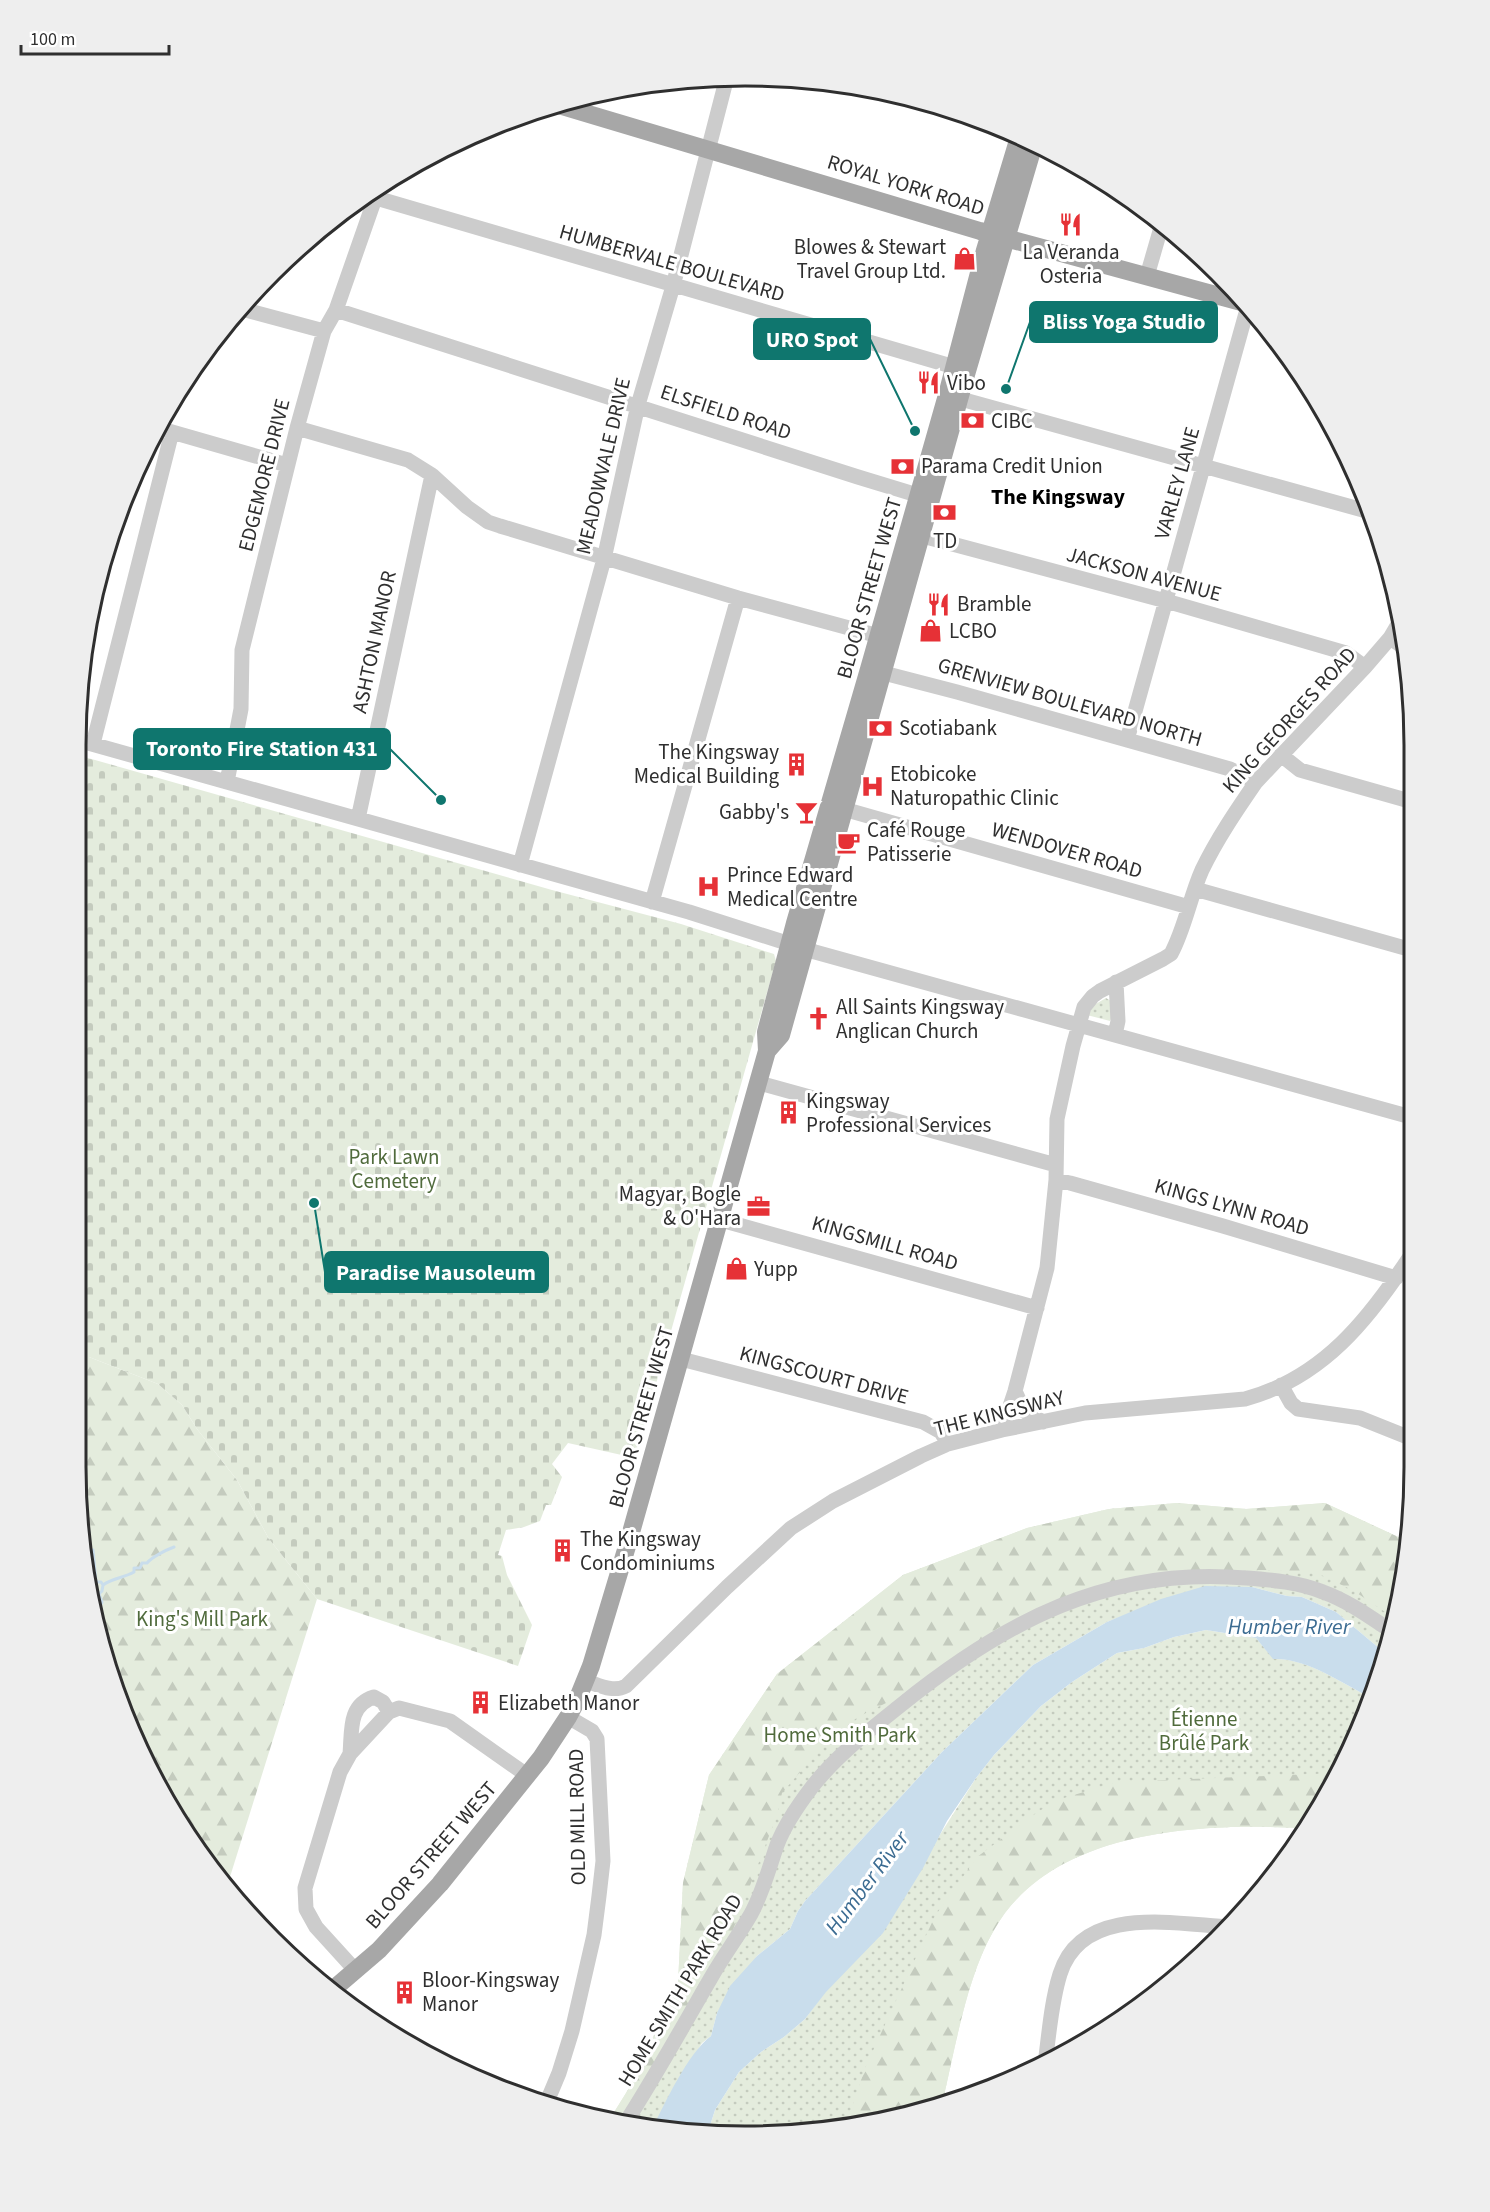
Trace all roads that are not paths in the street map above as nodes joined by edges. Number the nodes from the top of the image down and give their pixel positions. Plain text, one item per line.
1 (725, 86) edge
2 (571, 109) edge
3 (1017, 145) edge
4 (708, 149) junction
5 (1031, 151) edge
6 (381, 196) edge
7 (371, 203) edge
8 (1159, 233) edge
9 (998, 236) junction
10 (1147, 276) junction
11 (673, 285) junction
12 (1230, 299) edge
13 (336, 309) junction
14 (248, 311) edge
15 (1245, 315) edge
16 (324, 331) junction
17 (960, 369) junction
18 (954, 397) junction
19 (638, 405) junction
20 (297, 428) junction
21 (165, 430) edge
22 (164, 434) edge
23 (287, 465) junction
24 (1203, 466) junction
25 (432, 475) junction
26 (925, 497) junction
27 (1361, 509) edge
28 (915, 534) junction
29 (604, 559) junction
30 (738, 598) junction
31 (1166, 602) junction
32 (1394, 631) edge
33 (885, 638) junction
34 (1390, 638) junction
35 (1396, 642) edge
36 (1365, 667) junction
37 (876, 671) junction
38 (1127, 740) junction
39 (87, 742) edge
40 (1281, 755) junction
41 (226, 782) junction
42 (1256, 782) junction
43 (1404, 799) edge
44 (837, 807) junction
45 (358, 819) junction
46 (520, 865) junction
47 (1195, 889) junction
48 (652, 902) junction
49 (1189, 907) junction
50 (797, 946) junction
51 (1404, 948) edge
52 (1116, 982) junction
53 (1078, 1024) junction
54 (1115, 1035) junction
55 (759, 1083) junction
56 (1404, 1115) edge
57 (1056, 1173) junction
58 (721, 1220) junction
59 (1404, 1266) edge
60 (1396, 1278) junction
61 (1037, 1308) junction
62 (681, 1359) junction
63 (1281, 1385) junction
64 (1015, 1391) junction
65 (1043, 1422) junction
66 (1002, 1430) junction
67 (1404, 1436) edge
68 (948, 1444) junction
69 (1385, 1627) edge
70 (586, 1681) junction
71 (389, 1712) junction
72 (568, 1717) junction
73 (350, 1754) junction
74 (528, 1776) junction
75 (1218, 1926) edge
76 (356, 1971) junction
77 (338, 1985) edge
78 (1047, 2053) edge
79 (549, 2097) edge
80 (629, 2116) edge

1 - 4 street, MEADOWVALE DRIVE
2 - 4 main road, ROYAL YORK ROAD
3 - 9 main road, BLOOR STREET WEST
4 - 9 main road, ROYAL YORK ROAD
4 - 11 street, MEADOWVALE DRIVE
5 - 9 main road, BLOOR STREET WEST
6 - 11 street, HUMBERVALE BOULEVARD
7 - 13 street, EDGEMORE DRIVE
8 - 10 street
9 - 10 main road, ROYAL YORK ROAD
9 - 17 main road, BLOOR STREET WEST
10 - 12 main road, ROYAL YORK ROAD
11 - 17 street, HUMBERVALE BOULEVARD
11 - 19 street, MEADOWVALE DRIVE
13 - 16 street, EDGEMORE DRIVE
13 - 19 street, ELSFIELD ROAD
14 - 16 street
15 - 24 street, VARLEY LANE
16 - 20 street, EDGEMORE DRIVE
17 - 18 main road, BLOOR STREET WEST
18 - 24 street
18 - 26 main road, BLOOR STREET WEST
19 - 26 street, ELSFIELD ROAD
19 - 29 street, MEADOWVALE DRIVE
20 - 23 street, EDGEMORE DRIVE
20 - 25 street
21 - 23 street
22 - 39 street
23 - 41 street, EDGEMORE DRIVE
24 - 27 street
24 - 31 street, VARLEY LANE
25 - 29 street
25 - 45 street, ASHTON MANOR
26 - 28 main road, BLOOR STREET WEST
28 - 31 street, JACKSON AVENUE
28 - 33 main road, BLOOR STREET WEST
29 - 30 street
29 - 46 street, MEADOWVALE DRIVE
30 - 33 street
30 - 48 street
31 - 36 street, JACKSON AVENUE
31 - 38 street, VARLEY LANE
32 - 34 street, KING GEORGES ROAD
33 - 37 main road, BLOOR STREET WEST
34 - 35 street
34 - 36 street, KING GEORGES ROAD
36 - 40 street, KING GEORGES ROAD
37 - 38 street, GRENVIEW BOULEVARD NORTH
37 - 44 main road, BLOOR STREET WEST
38 - 42 street, GRENVIEW BOULEVARD NORTH
39 - 41 street
40 - 42 street, KING GEORGES ROAD
40 - 43 street
41 - 45 street
42 - 47 street, KING GEORGES ROAD
44 - 49 street, WENDOVER ROAD
44 - 50 main road, BLOOR STREET WEST
45 - 46 street
46 - 48 street
47 - 49 street, KING GEORGES ROAD
47 - 51 street
48 - 50 street
49 - 52 street, KING GEORGES ROAD
50 - 53 street
50 - 55 main road, BLOOR STREET WEST
52 - 53 street, KING GEORGES ROAD
52 - 54 street
53 - 54 street
53 - 57 street, KING GEORGES ROAD
54 - 56 street
55 - 57 street, KINGS LYNN ROAD
55 - 58 main road, BLOOR STREET WEST
57 - 60 street, KINGS LYNN ROAD
57 - 61 street, KING GEORGES ROAD
58 - 61 street, KINGSMILL ROAD
58 - 62 main road, BLOOR STREET WEST
59 - 60 street, THE KINGSWAY
60 - 63 street, THE KINGSWAY
61 - 64 street, KING GEORGES ROAD
62 - 68 street, KINGSCOURT DRIVE
62 - 70 main road, BLOOR STREET WEST
63 - 65 street, THE KINGSWAY
63 - 67 street
64 - 65 street
64 - 66 street, KING GEORGES ROAD
65 - 66 street, THE KINGSWAY
66 - 68 street, THE KINGSWAY
68 - 70 street, THE KINGSWAY
69 - 80 street, HOME SMITH PARK ROAD
70 - 72 main road, BLOOR STREET WEST
71 - 73 street
71 - 73 street
71 - 74 street
72 - 74 main road, BLOOR STREET WEST
72 - 79 street, OLD MILL ROAD
73 - 76 street
74 - 76 main road, BLOOR STREET WEST
75 - 78 street
76 - 77 main road, BLOOR STREET WEST

